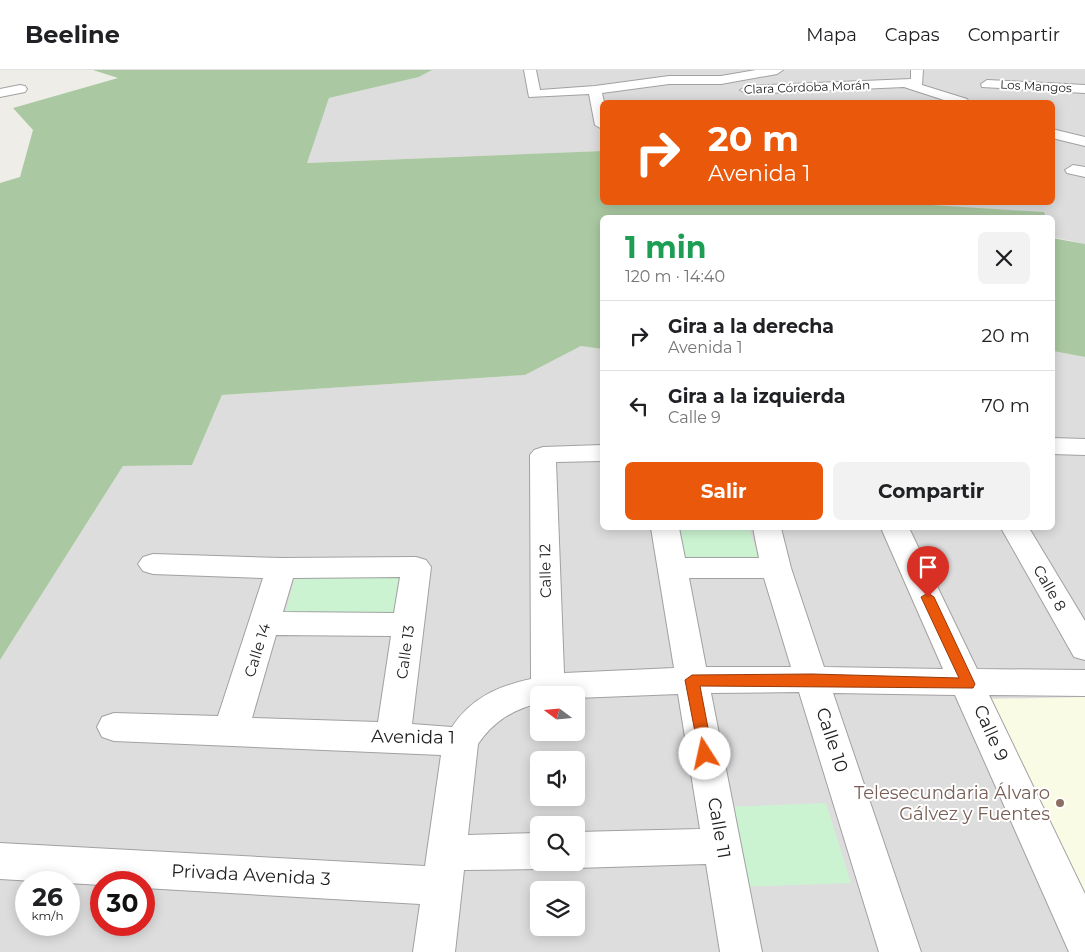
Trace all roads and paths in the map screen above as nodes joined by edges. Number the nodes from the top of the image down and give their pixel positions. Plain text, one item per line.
1 (530, 70) edge
2 (777, 70) edge
3 (917, 70) edge
4 (984, 70) edge
5 (651, 82) junction
6 (906, 84) junction
7 (706, 86) junction
8 (20, 89) dead end
9 (1085, 89) edge
10 (595, 90) junction
11 (0, 93) edge
12 (652, 96) dead end
13 (960, 100) edge
14 (600, 115) edge
15 (1055, 134) edge
16 (1085, 142) edge
17 (1055, 446) edge
18 (1085, 446) edge
19 (600, 453) edge
20 (665, 530) edge
21 (767, 530) edge
22 (896, 530) edge
23 (1016, 530) edge
24 (153, 564) dead end
25 (281, 568) junction
26 (672, 568) junction
27 (776, 568) junction
28 (265, 623) junction
29 (409, 625) junction
30 (1085, 648) edge
31 (812, 679) junction
32 (692, 680) junction
33 (1085, 683) edge
34 (968, 684) junction
35 (548, 686) edge
36 (584, 686) edge
37 (530, 693) edge
38 (114, 727) dead end
39 (232, 731) junction
40 (393, 737) junction
41 (461, 742) junction
42 (722, 846) junction
43 (585, 850) edge
44 (530, 853) edge
45 (0, 861) edge
46 (444, 870) junction
47 (1085, 940) edge
48 (434, 952) edge
49 (741, 952) edge
50 (900, 952) edge

1 - 10 street
2 - 7 street
3 - 6 street
4 - 9 street, Los Mangos
5 - 7 street
5 - 10 street
5 - 12 street
6 - 7 street, Clara Córdoba Morán
6 - 13 street, Clara Córdoba Morán
8 - 11 street
10 - 14 street
15 - 16 street
17 - 18 street
19 - 35 street, Calle 12
20 - 26 street, Calle 11
21 - 27 street, Calle 10
22 - 34 street, Calle 9
23 - 30 street, Calle 8
24 - 25 street
25 - 28 street, Calle 14
25 - 29 street, Calle 13
26 - 27 street
26 - 32 street, Calle 11
27 - 31 street, Calle 10
28 - 29 street
28 - 39 street, Calle 14
29 - 40 street, Calle 13
31 - 32 street, Avenida 1
31 - 34 street, Avenida 1
31 - 50 street, Calle 10
32 - 36 street, Avenida 1
32 - 42 street, Calle 11
33 - 34 street, Avenida 1
34 - 47 street, Calle 9
37 - 41 street, Avenida 1
38 - 39 street, Avenida 1
39 - 40 street, Avenida 1
40 - 41 street, Avenida 1
41 - 46 street
42 - 43 street
42 - 49 street, Calle 11
44 - 46 street, Privada Avenida 3
45 - 46 street, Privada Avenida 3
46 - 48 street

